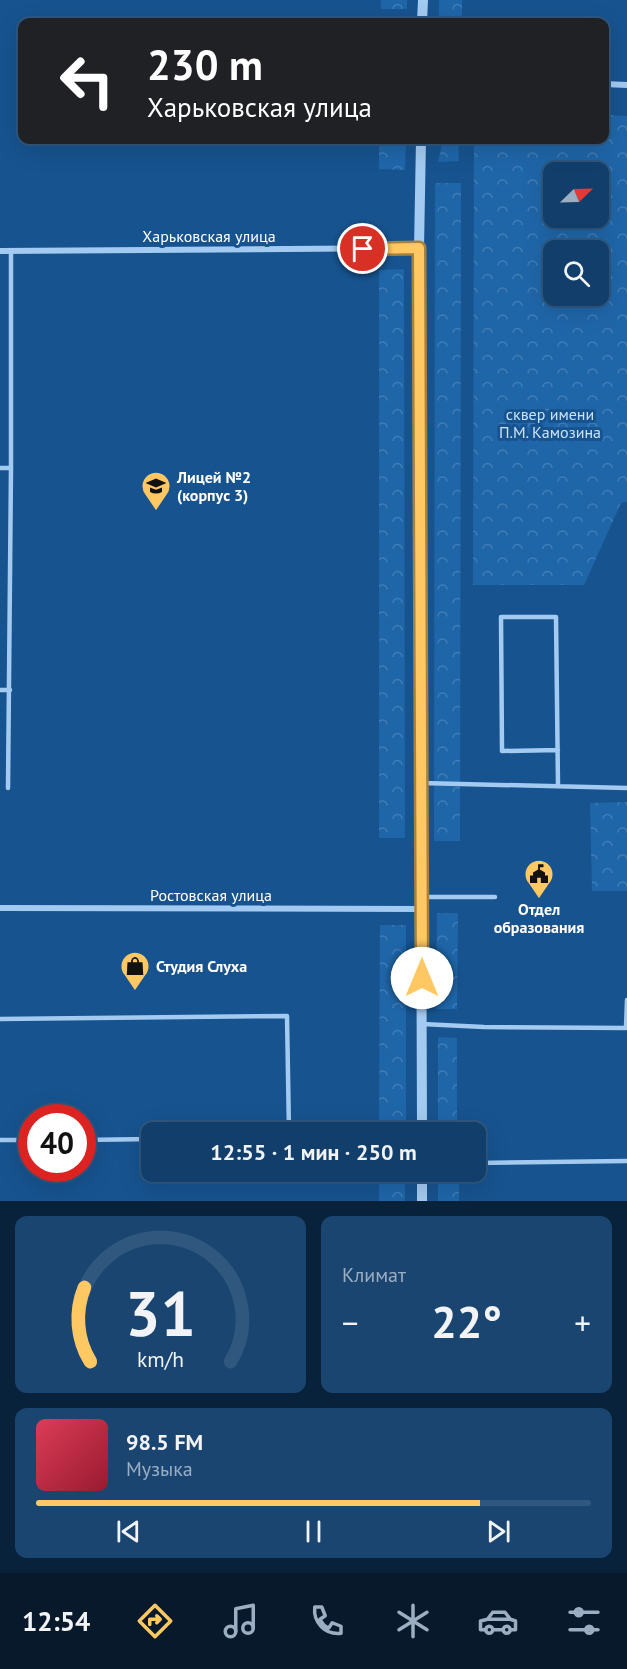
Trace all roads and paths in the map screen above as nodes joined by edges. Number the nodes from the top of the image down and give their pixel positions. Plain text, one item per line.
1 (423, 0) edge
2 (422, 18) edge
3 (609, 84) edge
4 (627, 85) edge
5 (421, 144) edge
6 (419, 248) junction
7 (0, 251) edge
8 (11, 251) junction
9 (0, 468) edge
10 (11, 468) junction
11 (0, 690) edge
12 (10, 690) junction
13 (558, 750) junction
14 (420, 783) junction
15 (558, 786) junction
16 (8, 788) dead end
17 (627, 788) edge
18 (422, 897) junction
19 (495, 897) dead end
20 (0, 908) edge
21 (422, 909) junction
22 (627, 1000) edge
23 (0, 1019) edge
24 (422, 1024) junction
25 (289, 1122) edge
26 (422, 1122) edge
27 (141, 1139) edge
28 (0, 1140) edge
29 (18, 1140) edge
30 (96, 1140) edge
31 (627, 1161) edge
32 (486, 1162) edge
33 (422, 1182) edge
34 (422, 1201) edge

1 - 2 street
3 - 4 street
5 - 6 street
6 - 8 street, Харьковская улица
6 - 14 street
7 - 8 street, Харьковская улица
8 - 10 lane
9 - 10 lane
10 - 12 lane
11 - 12 lane
12 - 16 lane
13 - 13 lane
13 - 15 lane
14 - 15 lane
14 - 18 street
15 - 17 lane
18 - 19 lane
18 - 21 street
20 - 21 street, Ростовская улица
21 - 24 street
22 - 24 lane
23 - 25 lane
24 - 26 street
27 - 30 lane
28 - 29 lane
31 - 32 lane
33 - 34 street

